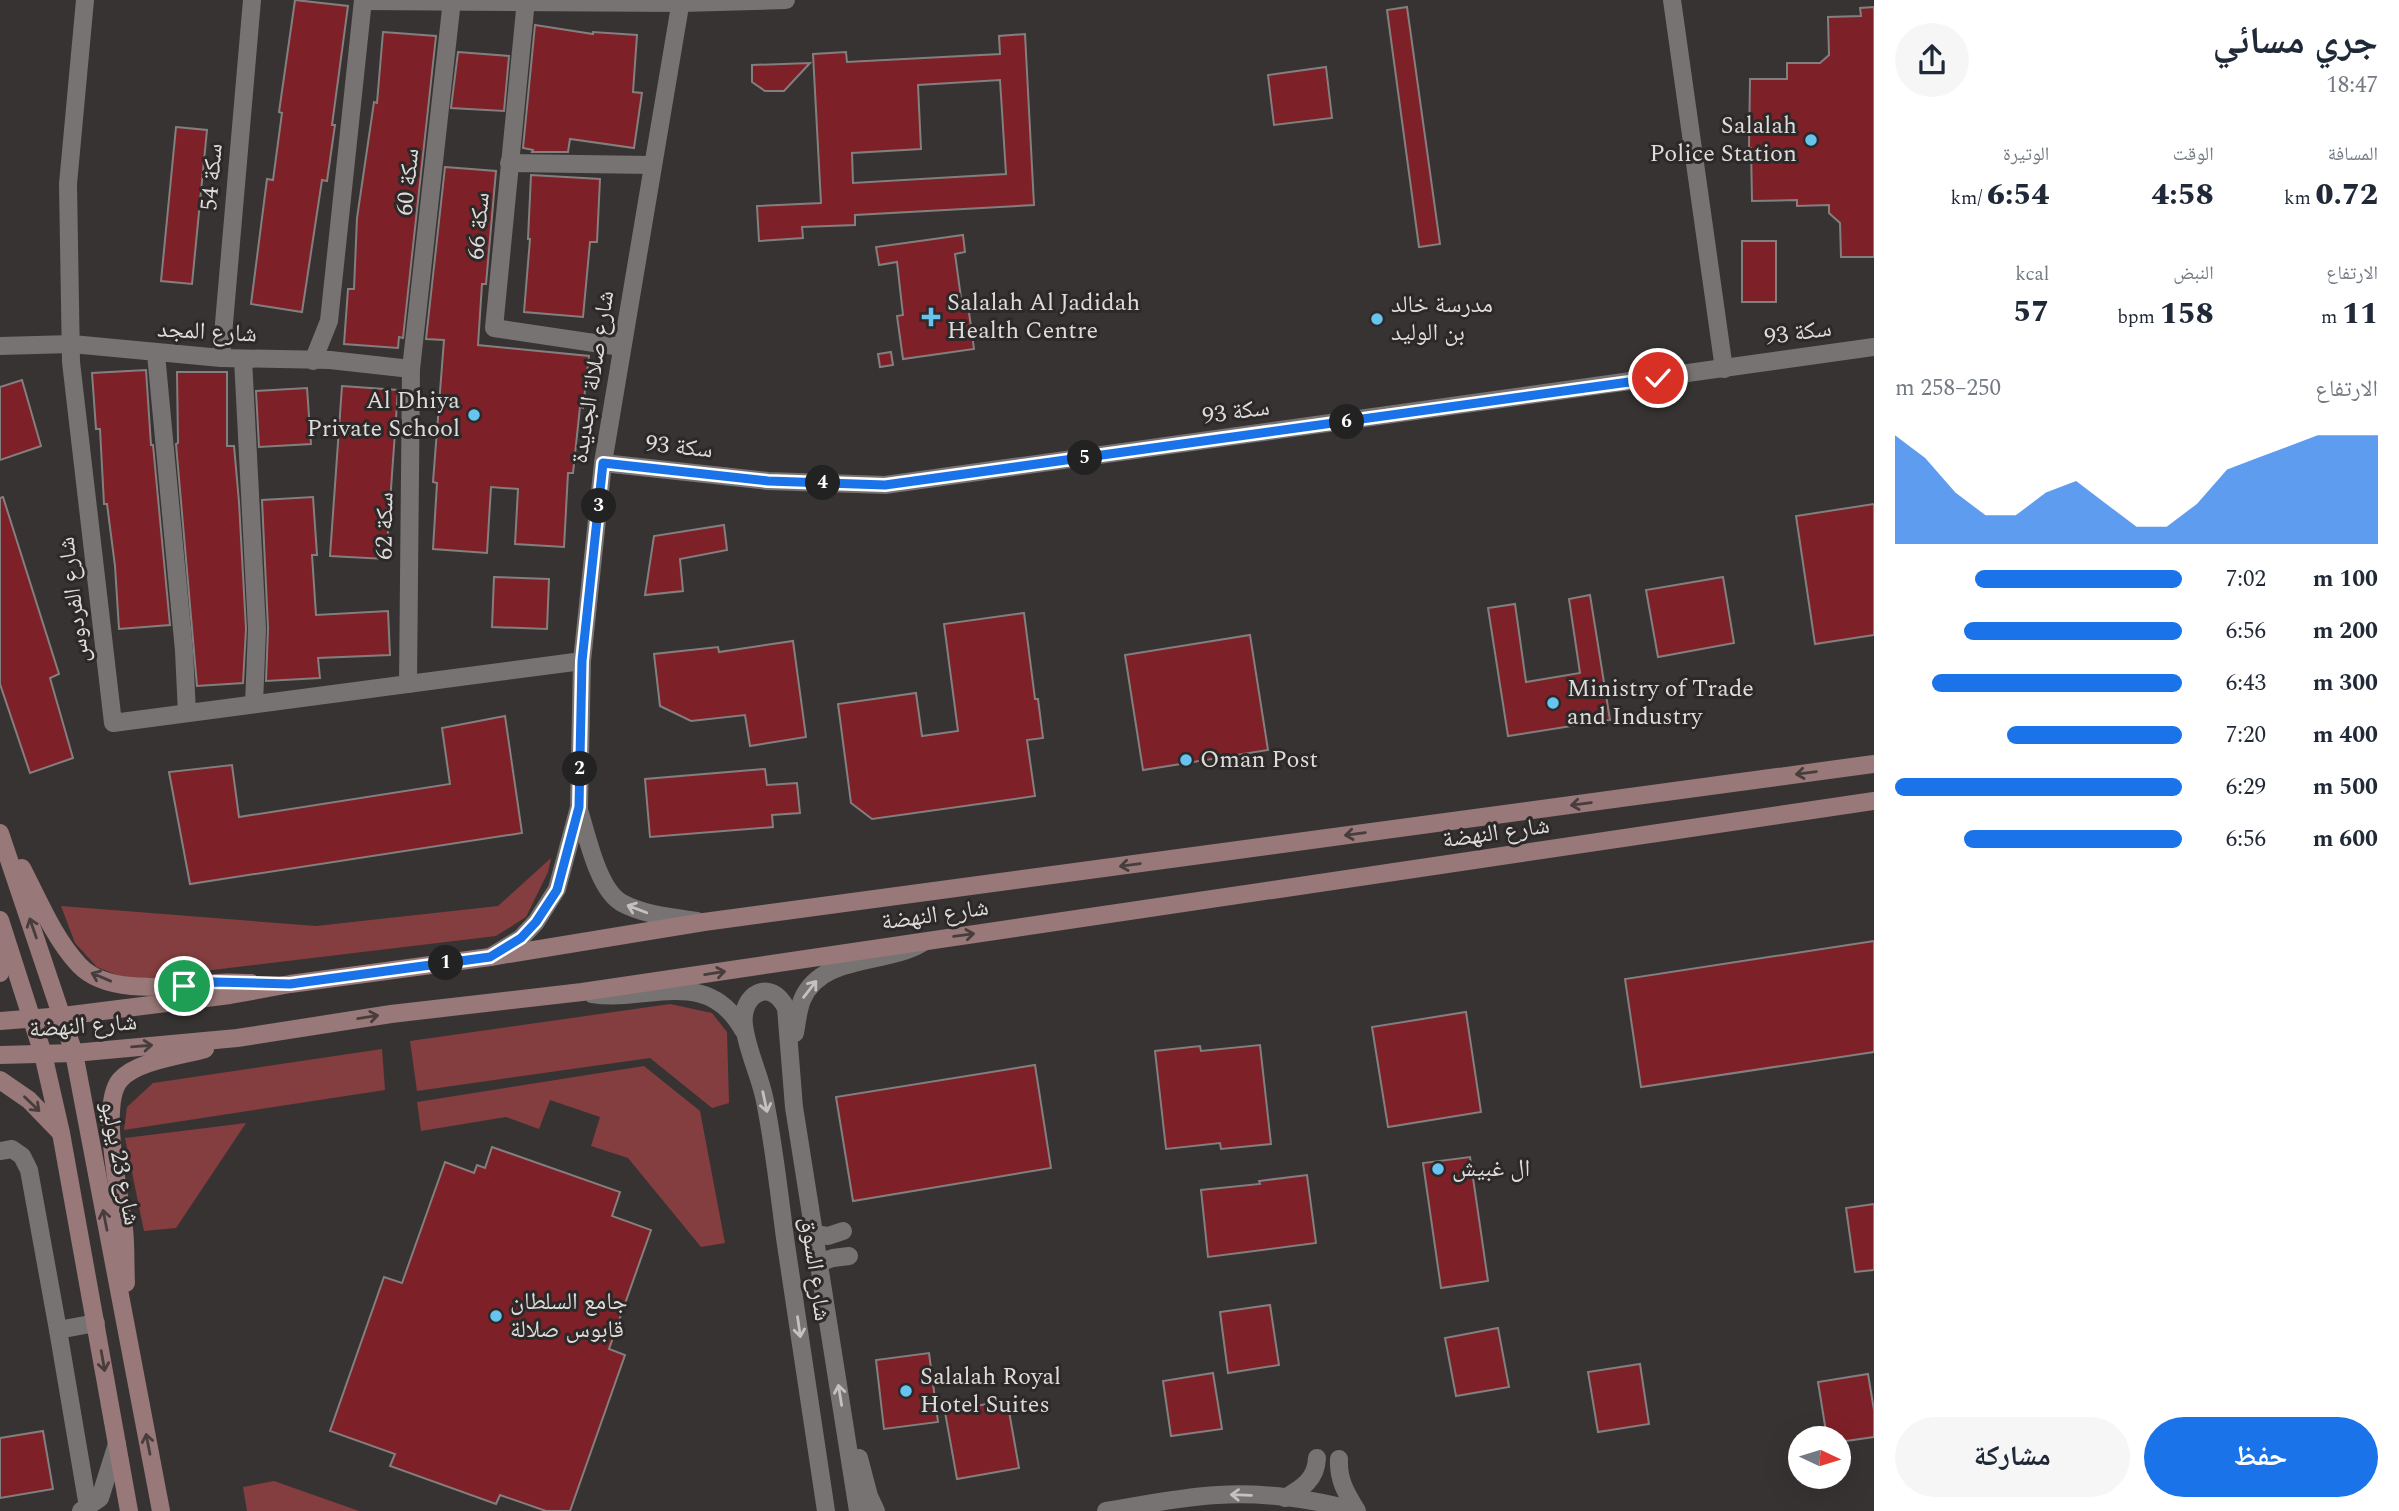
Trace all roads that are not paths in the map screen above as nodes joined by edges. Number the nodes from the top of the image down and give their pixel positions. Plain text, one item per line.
1 (85, 0) edge
2 (253, 0) edge
3 (786, 0) edge
4 (1672, 0) edge
5 (363, 1) edge
6 (452, 1) edge
7 (526, 1) edge
8 (681, 2) edge
9 (509, 163) junction
10 (652, 165) junction
11 (72, 344) junction
12 (0, 346) edge
13 (621, 347) junction
14 (1874, 347) edge
15 (156, 354) junction
16 (221, 358) junction
17 (243, 359) junction
18 (313, 361) junction
19 (411, 369) junction
20 (1724, 369) junction
21 (603, 463) junction
22 (582, 661) junction
23 (408, 684) junction
24 (254, 704) junction
25 (187, 713) junction
26 (1874, 764) edge
27 (1874, 801) edge
28 (579, 807) junction
29 (0, 828) edge
30 (0, 833) edge
31 (0, 920) edge
32 (704, 922) junction
33 (0, 928) edge
34 (927, 941) junction
35 (490, 957) junction
36 (0, 973) edge
37 (290, 984) junction
38 (582, 992) junction
39 (63, 1016) junction
40 (32, 1018) junction
41 (0, 1021) edge
42 (262, 1035) junction
43 (746, 1036) junction
44 (74, 1053) junction
45 (790, 1053) junction
46 (43, 1054) junction
47 (0, 1055) edge
48 (0, 1080) edge
49 (61, 1133) junction
50 (0, 1151) edge
51 (843, 1231) dead end
52 (814, 1234) junction
53 (849, 1256) dead end
54 (818, 1263) junction
55 (96, 1323) junction
56 (58, 1329) junction
57 (128, 1339) junction
58 (845, 1427) junction
59 (117, 1444) junction
60 (1317, 1458) dead end
61 (1339, 1459) dead end
62 (1285, 1498) junction
63 (85, 1509) edge
64 (129, 1511) edge
65 (161, 1511) edge
66 (826, 1511) edge
67 (858, 1511) edge
68 (876, 1511) edge
69 (1106, 1511) edge
70 (1357, 1511) edge

1 - 11 street, شارع الفردوس
2 - 16 street, سكة 54
3 - 8 street
4 - 20 street
5 - 6 street
5 - 18 street
6 - 7 street
6 - 19 street, سكة 60
7 - 8 street
7 - 9 street, سكة 66
8 - 10 street, شارع صلالة الجديدة
9 - 10 street
9 - 13 street, سكة 66
10 - 13 street, شارع صلالة الجديدة
11 - 12 street, شارع المجد
11 - 15 street, شارع المجد
11 - 25 street, شارع الفردوس
13 - 21 street, شارع صلالة الجديدة
14 - 20 street, سكة 93
15 - 16 street, شارع المجد
15 - 25 street
16 - 17 street, شارع المجد
17 - 18 street, شارع المجد
17 - 24 street
18 - 19 street, شارع المجد
19 - 23 street, سكة 62
20 - 21 street, سكة 93
21 - 22 street, شارع صلالة الجديدة
22 - 23 street, شارع الفردوس
22 - 28 street, شارع صلالة الجديدة
23 - 24 street, شارع الفردوس
24 - 25 street, شارع الفردوس
26 -> 32 main road, شارع النهضة
34 -> 27 main road, شارع النهضة
32 -> 28 street, شارع صلالة الجديدة
28 - 35 street, شارع صلالة الجديدة
37 -> 29 main road
39 -> 30 main road, شارع 23 يوليو
31 - 40 main road
32 - 35 main road, شارع النهضة
33 - 36 main road
38 -> 34 main road, شارع النهضة
45 -> 34 street
35 - 37 main road, شارع النهضة
37 - 39 main road, شارع النهضة
42 -> 38 main road, شارع النهضة
38 - 43 street
39 - 40 main road, شارع النهضة
39 - 44 main road, شارع 23 يوليو
40 - 41 main road, شارع النهضة
40 - 46 main road
44 -> 42 main road, شارع النهضة
42 - 57 main road
43 - 45 street
43 -> 66 street, شارع السوق
44 - 46 main road, شارع النهضة
57 -> 44 main road, شارع 23 يوليو
45 - 52 street, شارع السوق
46 - 47 main road, شارع النهضة
46 - 49 main road
48 -> 49 main road
49 - 55 main road
50 - 56 street
51 - 52 street
52 - 54 street, شارع السوق
53 - 54 street
58 -> 54 street, شارع السوق
55 - 56 street
55 -> 59 main road
56 - 63 street
65 -> 57 main road, شارع 23 يوليو
58 - 67 street, شارع السوق
58 - 68 street
59 - 63 street
59 - 64 main road
60 - 62 street
61 - 70 street
62 -> 69 street
62 - 70 street

